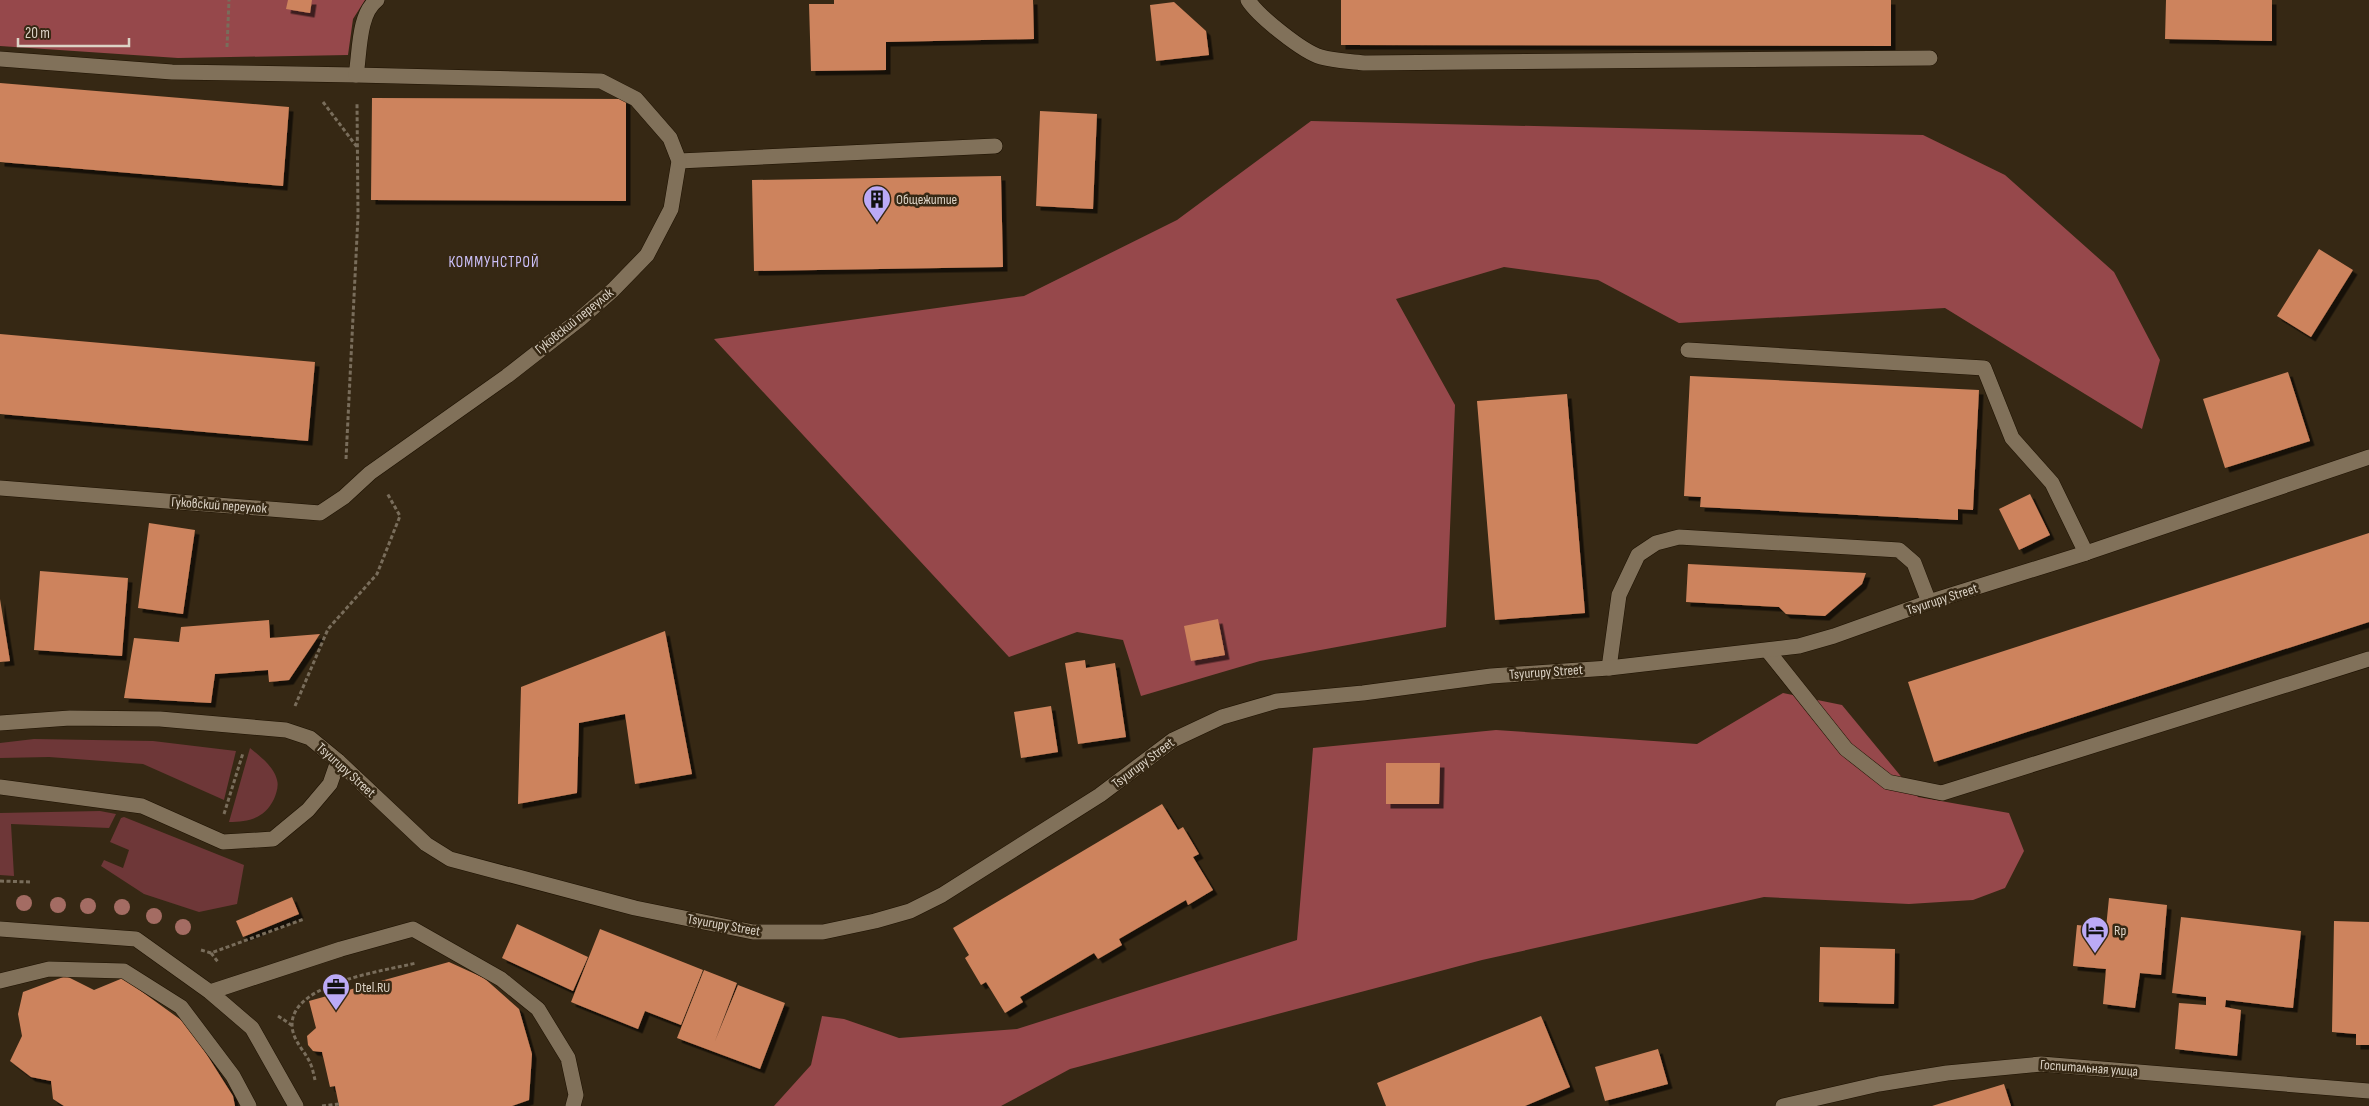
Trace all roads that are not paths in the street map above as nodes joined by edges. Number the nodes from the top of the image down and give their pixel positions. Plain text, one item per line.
1 (378, 0) edge
2 (1248, 0) edge
3 (1930, 58) dead end
4 (0, 59) edge
5 (356, 74) junction
6 (995, 146) dead end
7 (679, 161) junction
8 (1688, 350) dead end
9 (2369, 457) edge
10 (0, 488) edge
11 (2086, 553) junction
12 (1928, 602) junction
13 (1768, 651) junction
14 (2369, 659) edge
15 (1609, 668) junction
16 (0, 723) edge
17 (338, 761) junction
18 (0, 787) edge
19 (0, 929) edge
20 (0, 981) edge
21 (210, 992) junction
22 (2369, 1091) edge
23 (249, 1106) edge
24 (296, 1106) edge
25 (573, 1106) edge
26 (1782, 1106) edge

1 - 5 street
2 - 3 street
4 - 5 street
5 - 7 street
6 - 7 street
7 - 10 street, Гуковский переулок
8 - 11 street
9 - 11 street, Tsyurupy Street
11 - 12 street, Tsyurupy Street
12 - 13 street, Tsyurupy Street
12 - 15 street
13 - 14 street
13 - 15 street, Tsyurupy Street
15 - 17 street, Tsyurupy Street
16 - 17 street, Tsyurupy Street
17 - 18 street
19 - 21 street
20 - 23 street
21 - 24 street
21 - 25 street
22 - 26 street, Госпитальная улица

